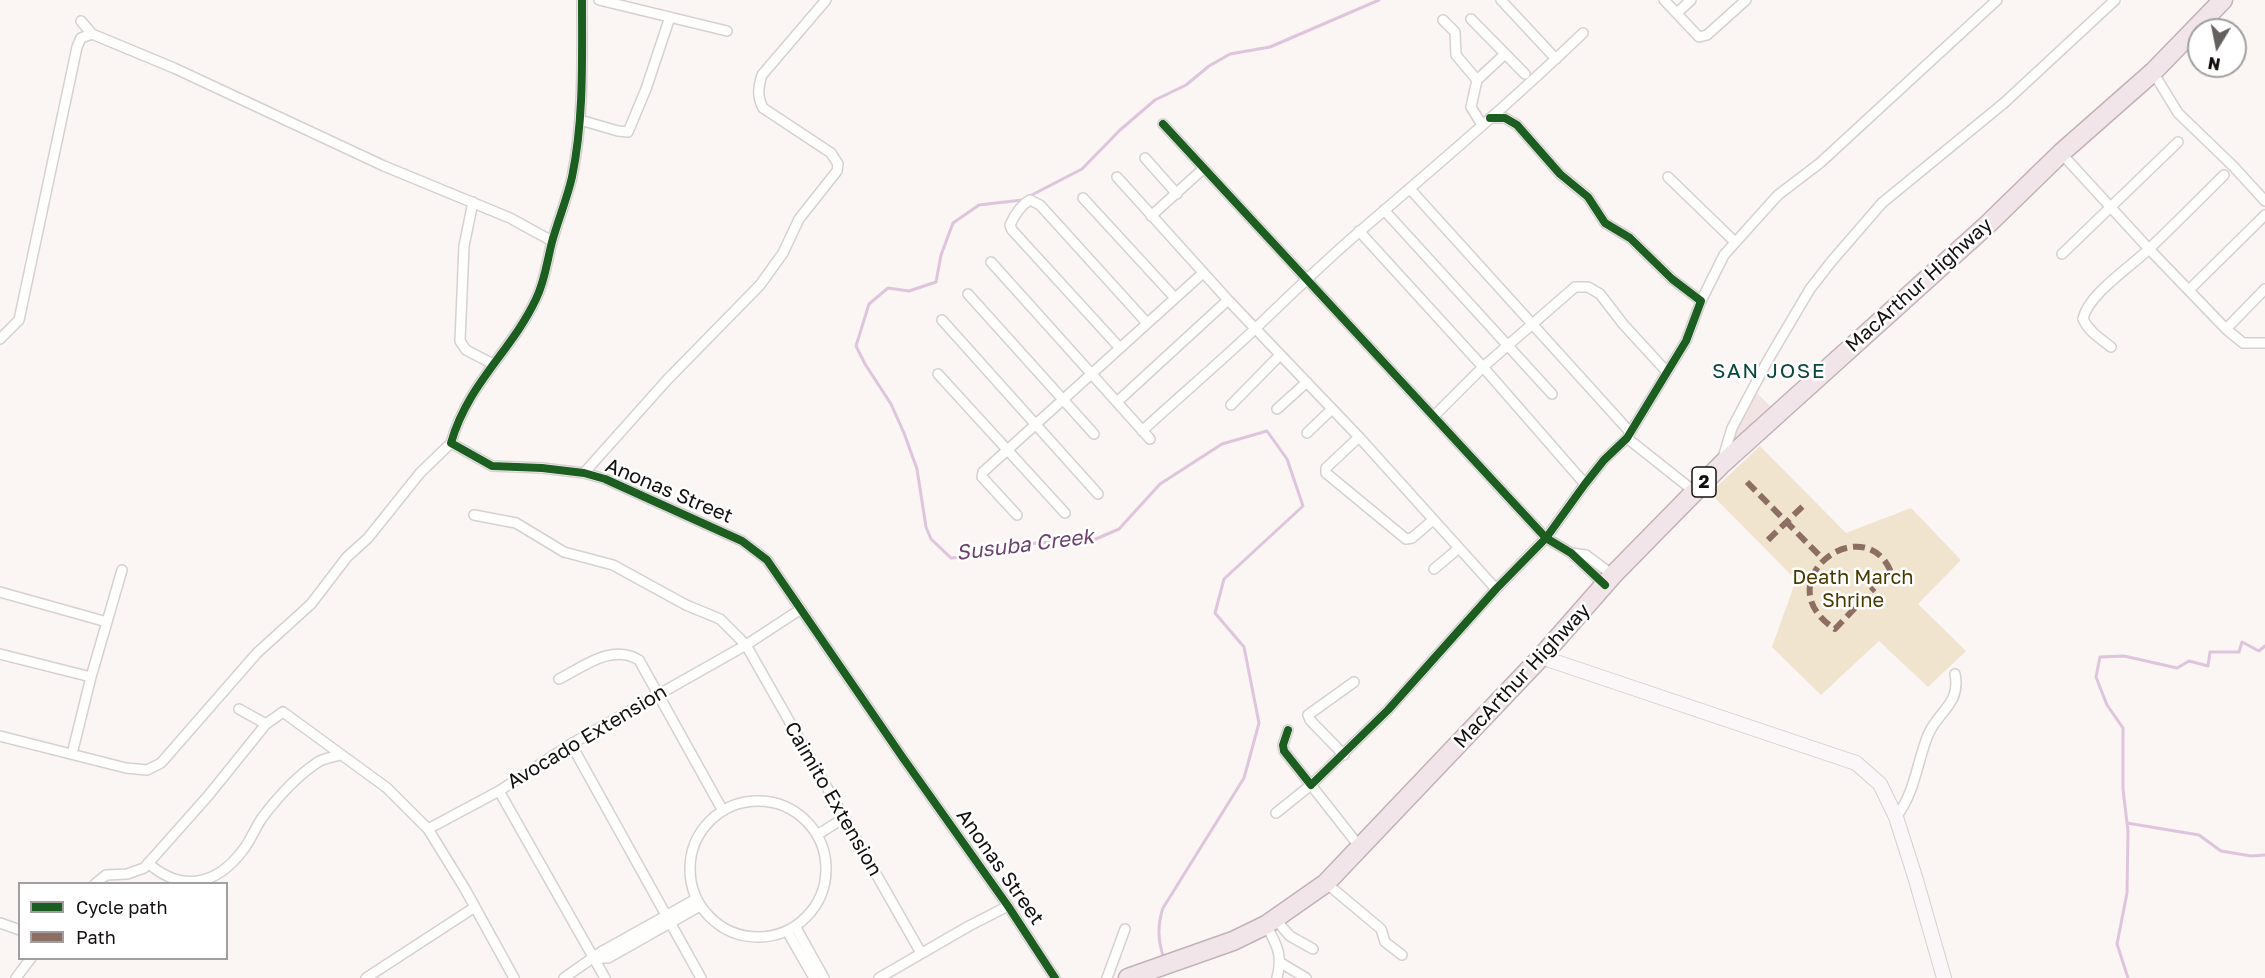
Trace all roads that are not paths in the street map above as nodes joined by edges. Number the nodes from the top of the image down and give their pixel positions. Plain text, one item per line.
1 (582, 0) edge
2 (599, 0) edge
3 (826, 0) edge
4 (1501, 0) edge
5 (1664, 0) edge
6 (1691, 0) edge
7 (1746, 0) edge
8 (1997, 0) edge
9 (2115, 0) edge
10 (2223, 0) edge
11 (1677, 13) junction
12 (670, 17) junction
13 (1471, 19) dead end
14 (1443, 20) dead end
15 (81, 21) dead end
16 (727, 31) dead end
17 (1583, 33) dead end
18 (92, 34) junction
19 (1505, 54) junction
20 (1556, 59) junction
21 (2152, 72) junction
22 (1525, 74) dead end
23 (1477, 80) junction
24 (1490, 118) junction
25 (580, 120) junction
26 (1163, 124) dead end
27 (1482, 125) junction
28 (2178, 142) dead end
29 (2061, 153) junction
30 (1145, 158) dead end
31 (1203, 169) junction
32 (2224, 175) dead end
33 (1117, 177) dead end
34 (1668, 177) dead end
35 (1410, 189) junction
36 (1177, 194) junction
37 (1083, 198) dead end
38 (2265, 201) edge
39 (473, 202) junction
40 (2111, 208) junction
41 (1384, 210) junction
42 (2265, 215) edge
43 (1151, 216) junction
44 (1359, 231) junction
45 (552, 241) junction
46 (1735, 242) junction
47 (2149, 249) junction
48 (2062, 254) dead end
49 (991, 261) dead end
50 (1203, 273) junction
51 (1307, 279) junction
52 (2188, 290) junction
53 (2265, 290) edge
54 (968, 294) dead end
55 (1175, 298) junction
56 (1228, 300) junction
57 (1701, 301) junction
58 (942, 320) dead end
59 (1147, 323) junction
60 (1533, 323) junction
61 (1256, 328) junction
62 (2226, 329) junction
63 (0, 339) edge
64 (2265, 343) edge
65 (1508, 346) junction
66 (1119, 347) junction
67 (2111, 347) dead end
68 (1280, 355) junction
69 (493, 364) junction
70 (1483, 367) junction
71 (1667, 372) junction
72 (938, 374) dead end
73 (1090, 374) junction
74 (1307, 382) junction
75 (1552, 394) dead end
76 (1062, 399) junction
77 (1118, 402) junction
78 (1231, 405) dead end
79 (1277, 408) dead end
80 (1332, 409) junction
81 (1434, 416) junction
82 (1035, 426) junction
83 (1142, 431) junction
84 (1307, 433) dead end
85 (1094, 434) dead end
86 (1628, 435) junction
87 (1359, 437) junction
88 (1150, 439) dead end
89 (451, 443) junction
90 (1007, 451) junction
91 (1722, 464) junction
92 (584, 473) junction
93 (1585, 484) junction
94 (1695, 492) junction
95 (1098, 494) dead end
96 (1065, 513) dead end
97 (474, 515) dead end
98 (1017, 515) dead end
99 (1433, 520) junction
100 (1546, 538) junction
101 (1459, 548) junction
102 (1434, 569) dead end
103 (122, 570) dead end
104 (1609, 580) junction
105 (1496, 589) junction
106 (0, 592) edge
107 (801, 609) junction
108 (107, 622) junction
109 (746, 645) junction
110 (0, 654) edge
111 (1541, 657) junction
112 (1954, 674) dead end
113 (91, 677) junction
114 (559, 679) dead end
115 (1354, 682) dead end
116 (657, 694) junction
117 (239, 709) dead end
118 (266, 724) junction
119 (1288, 730) dead end
120 (0, 736) edge
121 (571, 744) junction
122 (327, 745) junction
123 (72, 754) junction
124 (340, 755) junction
125 (1344, 755) junction
126 (319, 761) junction
127 (1311, 785) junction
128 (499, 791) junction
129 (723, 811) junction
130 (1276, 813) dead end
131 (1896, 817) junction
132 (844, 818) junction
133 (428, 829) junction
134 (817, 835) junction
135 (1359, 846) junction
136 (148, 863) junction
137 (97, 882) edge
138 (1326, 883) junction
139 (698, 902) junction
140 (1008, 906) junction
141 (475, 907) junction
142 (667, 919) junction
143 (1271, 922) junction
144 (0, 923) edge
145 (791, 928) junction
146 (18, 929) edge
147 (1125, 929) dead end
148 (1313, 949) dead end
149 (921, 953) junction
150 (1402, 955) dead end
151 (595, 958) junction
152 (30, 960) edge
153 (1281, 963) junction
154 (1136, 975) edge
155 (16, 978) edge
156 (366, 978) edge
157 (514, 978) edge
158 (564, 978) edge
159 (605, 978) edge
160 (701, 978) edge
161 (814, 978) edge
162 (824, 978) edge
163 (879, 978) edge
164 (1055, 978) edge
165 (1107, 978) edge
166 (1277, 978) edge
167 (1306, 978) edge
168 (1944, 978) edge

1 - 25 street
2 - 12 street
3 - 92 street
4 - 20 street
5 - 11 street
6 - 11 street
7 - 11 street
8 - 46 street
9 - 91 street
10 - 21 highway, MacArthur Highway / 2
12 - 16 street
12 - 25 street
13 - 19 street
14 - 23 street
15 - 18 street
17 - 20 street
18 - 39 street
18 - 63 street
19 - 22 street
19 - 23 street
20 - 24 street
21 - 29 highway, MacArthur Highway / 2
21 - 38 street
23 - 27 street
24 - 27 street
24 - 57 street
25 - 45 street
26 - 31 street
27 - 35 street
28 - 40 street
29 - 40 street
29 - 91 highway, MacArthur Highway / 2
30 - 36 street
31 - 36 street
31 - 51 street
32 - 47 street
33 - 43 street
34 - 46 street
35 - 41 street
35 - 60 street
36 - 43 street
37 - 55 street
39 - 45 street
39 - 69 street
40 - 47 street
40 - 48 street
41 - 44 street
41 - 65 street
42 - 52 street
43 - 50 street
44 - 51 street
44 - 70 street
45 - 69 street
46 - 57 street
47 - 52 street
47 - 67 street
49 - 73 street
50 - 55 street
50 - 56 street
51 - 61 street
51 - 81 street
52 - 62 street
53 - 62 street
54 - 76 street
55 - 59 street
56 - 61 street
56 - 77 street
57 - 71 street
58 - 82 street
59 - 66 street
59 - 66 street
60 - 65 street
60 - 71 street
60 - 86 street
61 - 68 street
61 - 83 street
62 - 64 street
65 - 70 street
65 - 75 street
66 - 73 street
68 - 74 street
68 - 78 street
69 - 89 street
70 - 81 street
70 - 93 street
71 - 86 street
72 - 90 street
73 - 76 street
73 - 77 street
74 - 79 street
74 - 80 street
76 - 82 street
76 - 85 street
77 - 83 street
80 - 84 street
80 - 87 street
81 - 100 street
82 - 90 street
82 - 95 street
83 - 88 street
86 - 93 street
86 - 94 street
87 - 99 street
87 - 99 street
89 - 92 street, Anonas Street
89 - 123 street
90 - 96 street
90 - 98 street
91 - 94 highway, MacArthur Highway / 2
92 - 107 street, Anonas Street
93 - 100 street
94 - 104 highway, MacArthur Highway / 2
97 - 109 street, Caimito Extension
99 - 101 street
100 - 104 street
100 - 105 street
101 - 102 street
101 - 105 street
103 - 108 street
104 - 111 highway, MacArthur Highway / 2
105 - 125 street
106 - 108 street
107 - 109 street, Avocado Extension
107 - 140 street, Anonas Street
108 - 113 street
109 - 116 street, Avocado Extension
109 - 132 street, Caimito Extension
110 - 113 street
111 - 131 street
111 - 135 highway, MacArthur Highway / 2
112 - 131 street
113 - 123 street
114 - 116 street
115 - 125 street
116 - 121 street, Avocado Extension
116 - 129 street
117 - 118 street
118 - 122 street
118 - 136 street
119 - 127 street
120 - 123 street
121 - 128 street, Avocado Extension
121 - 142 street
122 - 124 street
122 - 126 street
124 - 126 street
124 - 133 street
125 - 127 street
126 - 136 street
127 - 130 street
127 - 135 street
128 - 133 street, Avocado Extension
128 - 151 street
129 - 134 street
129 - 139 street
131 - 168 street
132 - 134 street
132 - 149 street, Caimito Extension
133 - 141 street
134 - 145 street
135 - 138 highway, MacArthur Highway / 2
136 - 137 street
138 - 143 highway, MacArthur Highway / 2
138 - 150 street
139 - 142 street
139 - 145 street
140 - 149 street
140 - 164 street, Anonas Street
141 - 156 street
141 - 157 street
142 - 151 street
142 - 160 street
143 - 148 street
143 - 153 street
143 - 154 highway, MacArthur Highway / 2
144 - 146 street
145 - 161 street
145 - 162 street
147 - 165 street
149 - 163 street
151 - 158 street
151 - 159 street
152 - 155 street
153 - 166 street
153 - 167 street

